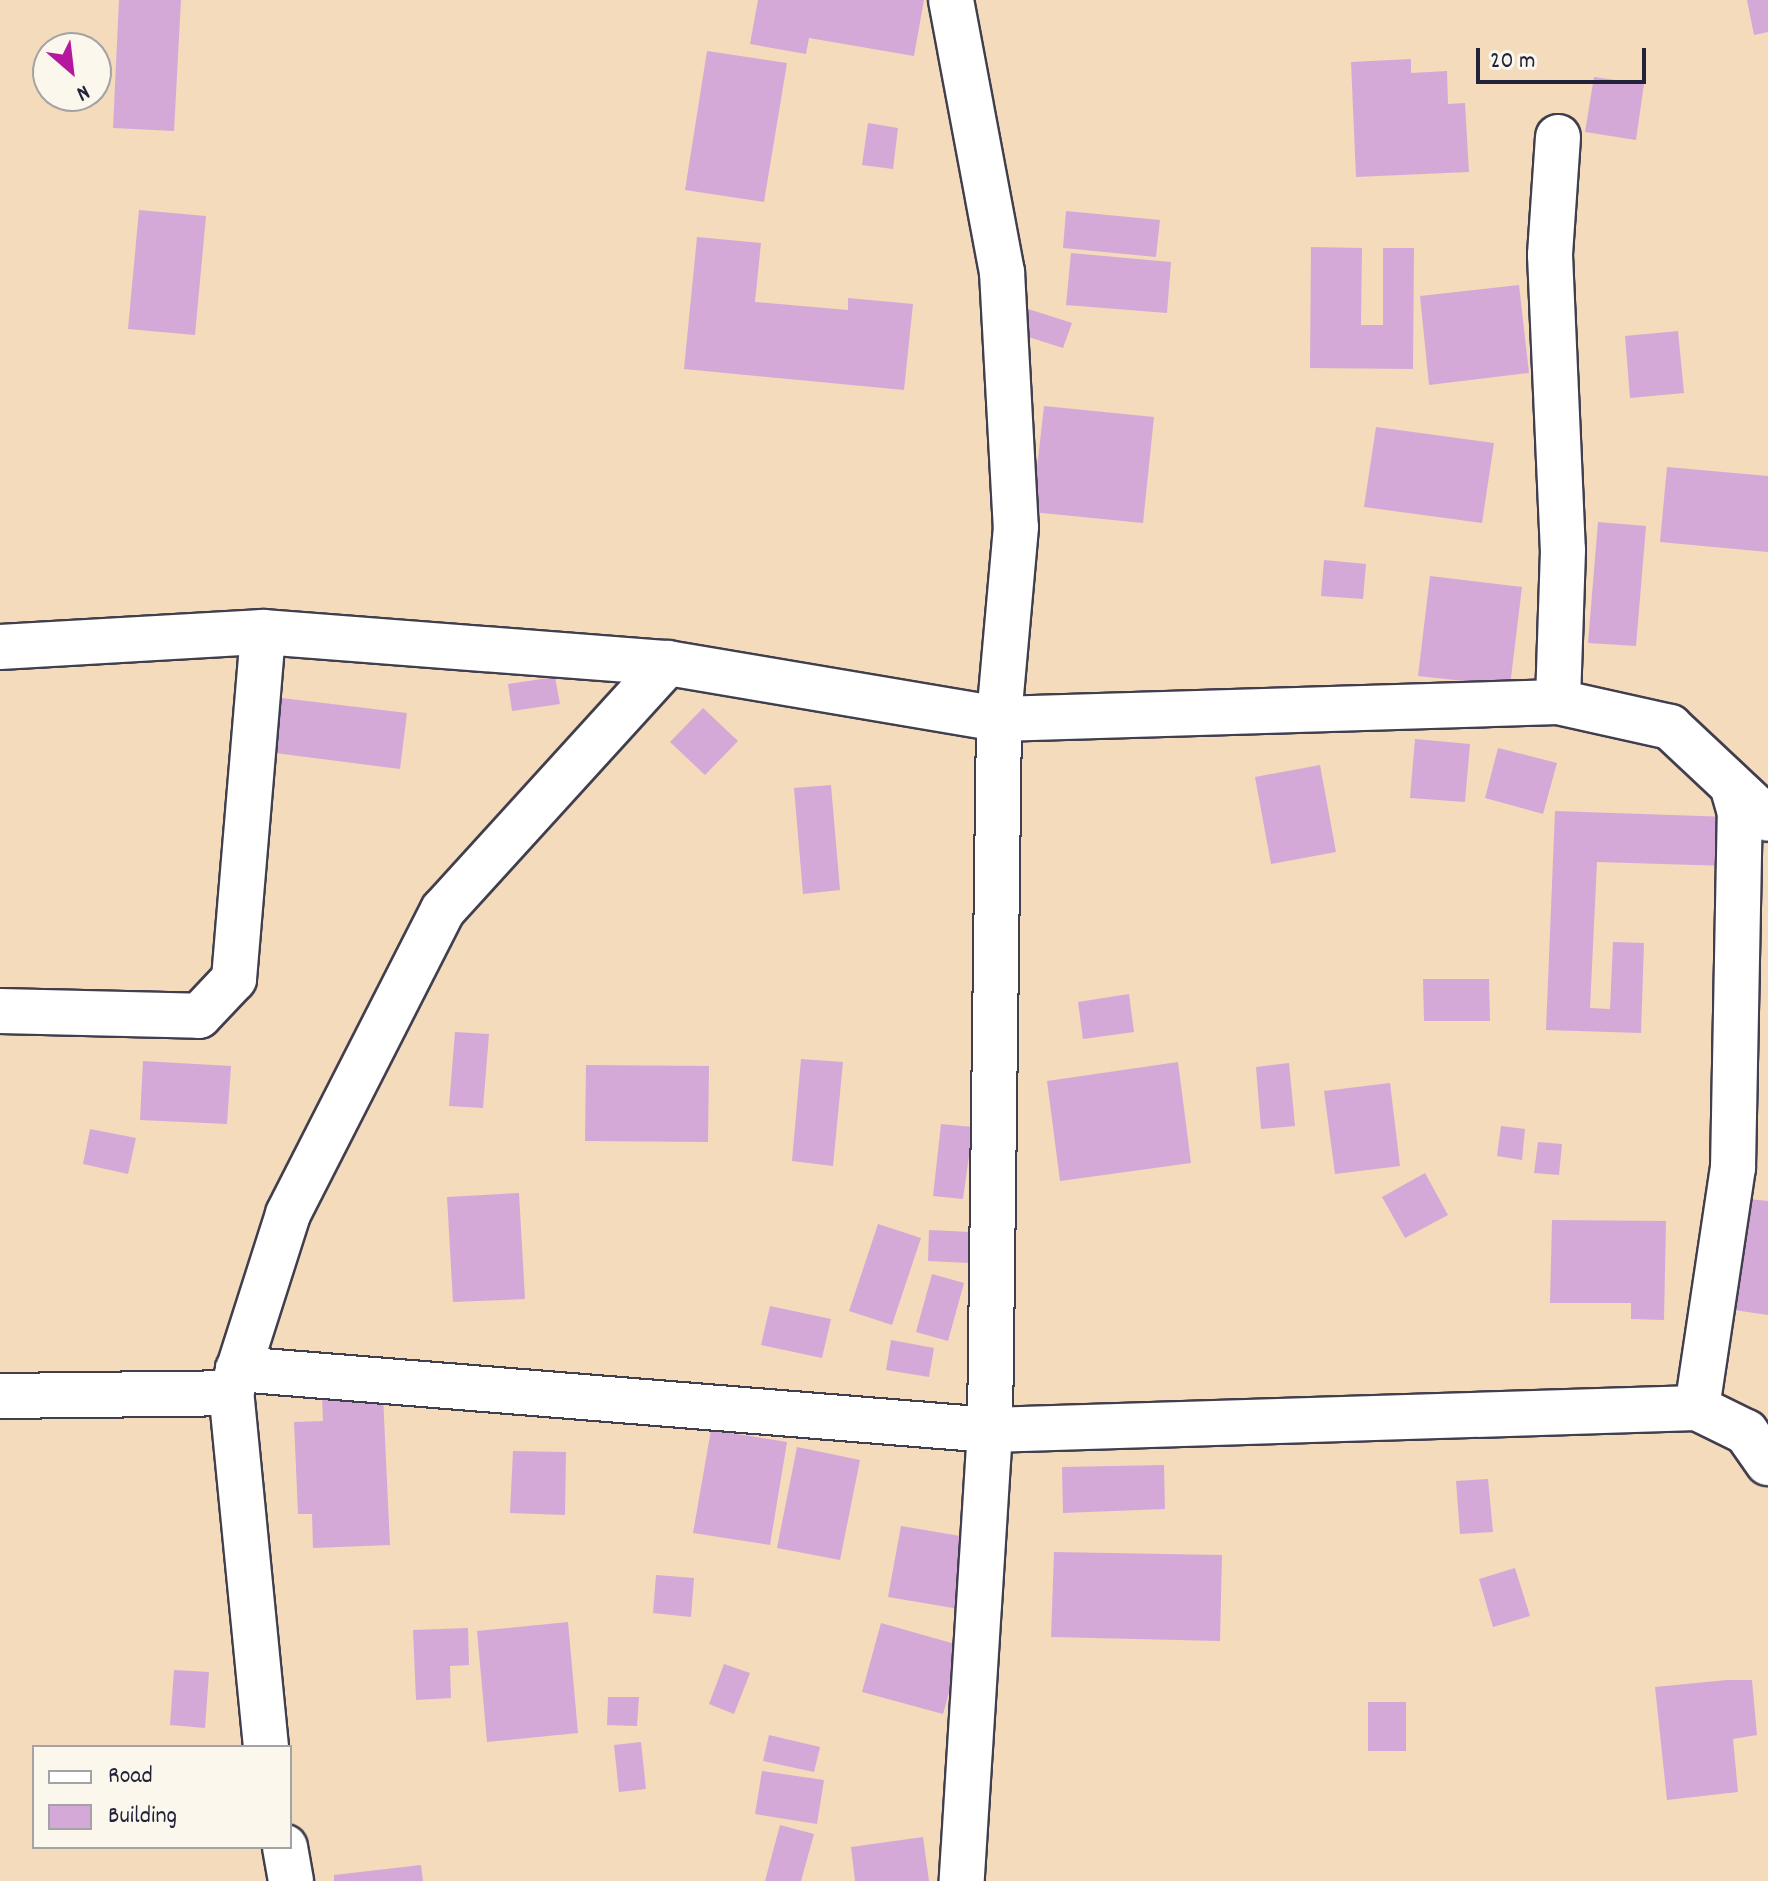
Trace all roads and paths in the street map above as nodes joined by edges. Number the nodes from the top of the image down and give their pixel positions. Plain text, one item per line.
1 (951, 0) edge
2 (1558, 137) dead end
3 (263, 632) junction
4 (0, 647) edge
5 (668, 663) junction
6 (1558, 702) junction
7 (999, 719) junction
8 (1733, 788) junction
9 (1768, 819) edge
10 (0, 1011) edge
11 (234, 1381) junction
12 (0, 1396) edge
13 (1697, 1408) junction
14 (990, 1430) junction
15 (1768, 1463) edge
16 (266, 1745) edge
17 (285, 1849) edge
18 (291, 1881) edge
19 (962, 1881) edge

1 - 7 street
2 - 6 street
3 - 4 street
3 - 5 street
3 - 10 street
5 - 7 street
5 - 11 street
6 - 7 street
6 - 8 street
7 - 14 street
8 - 9 street
8 - 13 street
11 - 12 street
11 - 14 street
11 - 16 street
13 - 14 street
13 - 15 street
14 - 19 street
17 - 18 street

